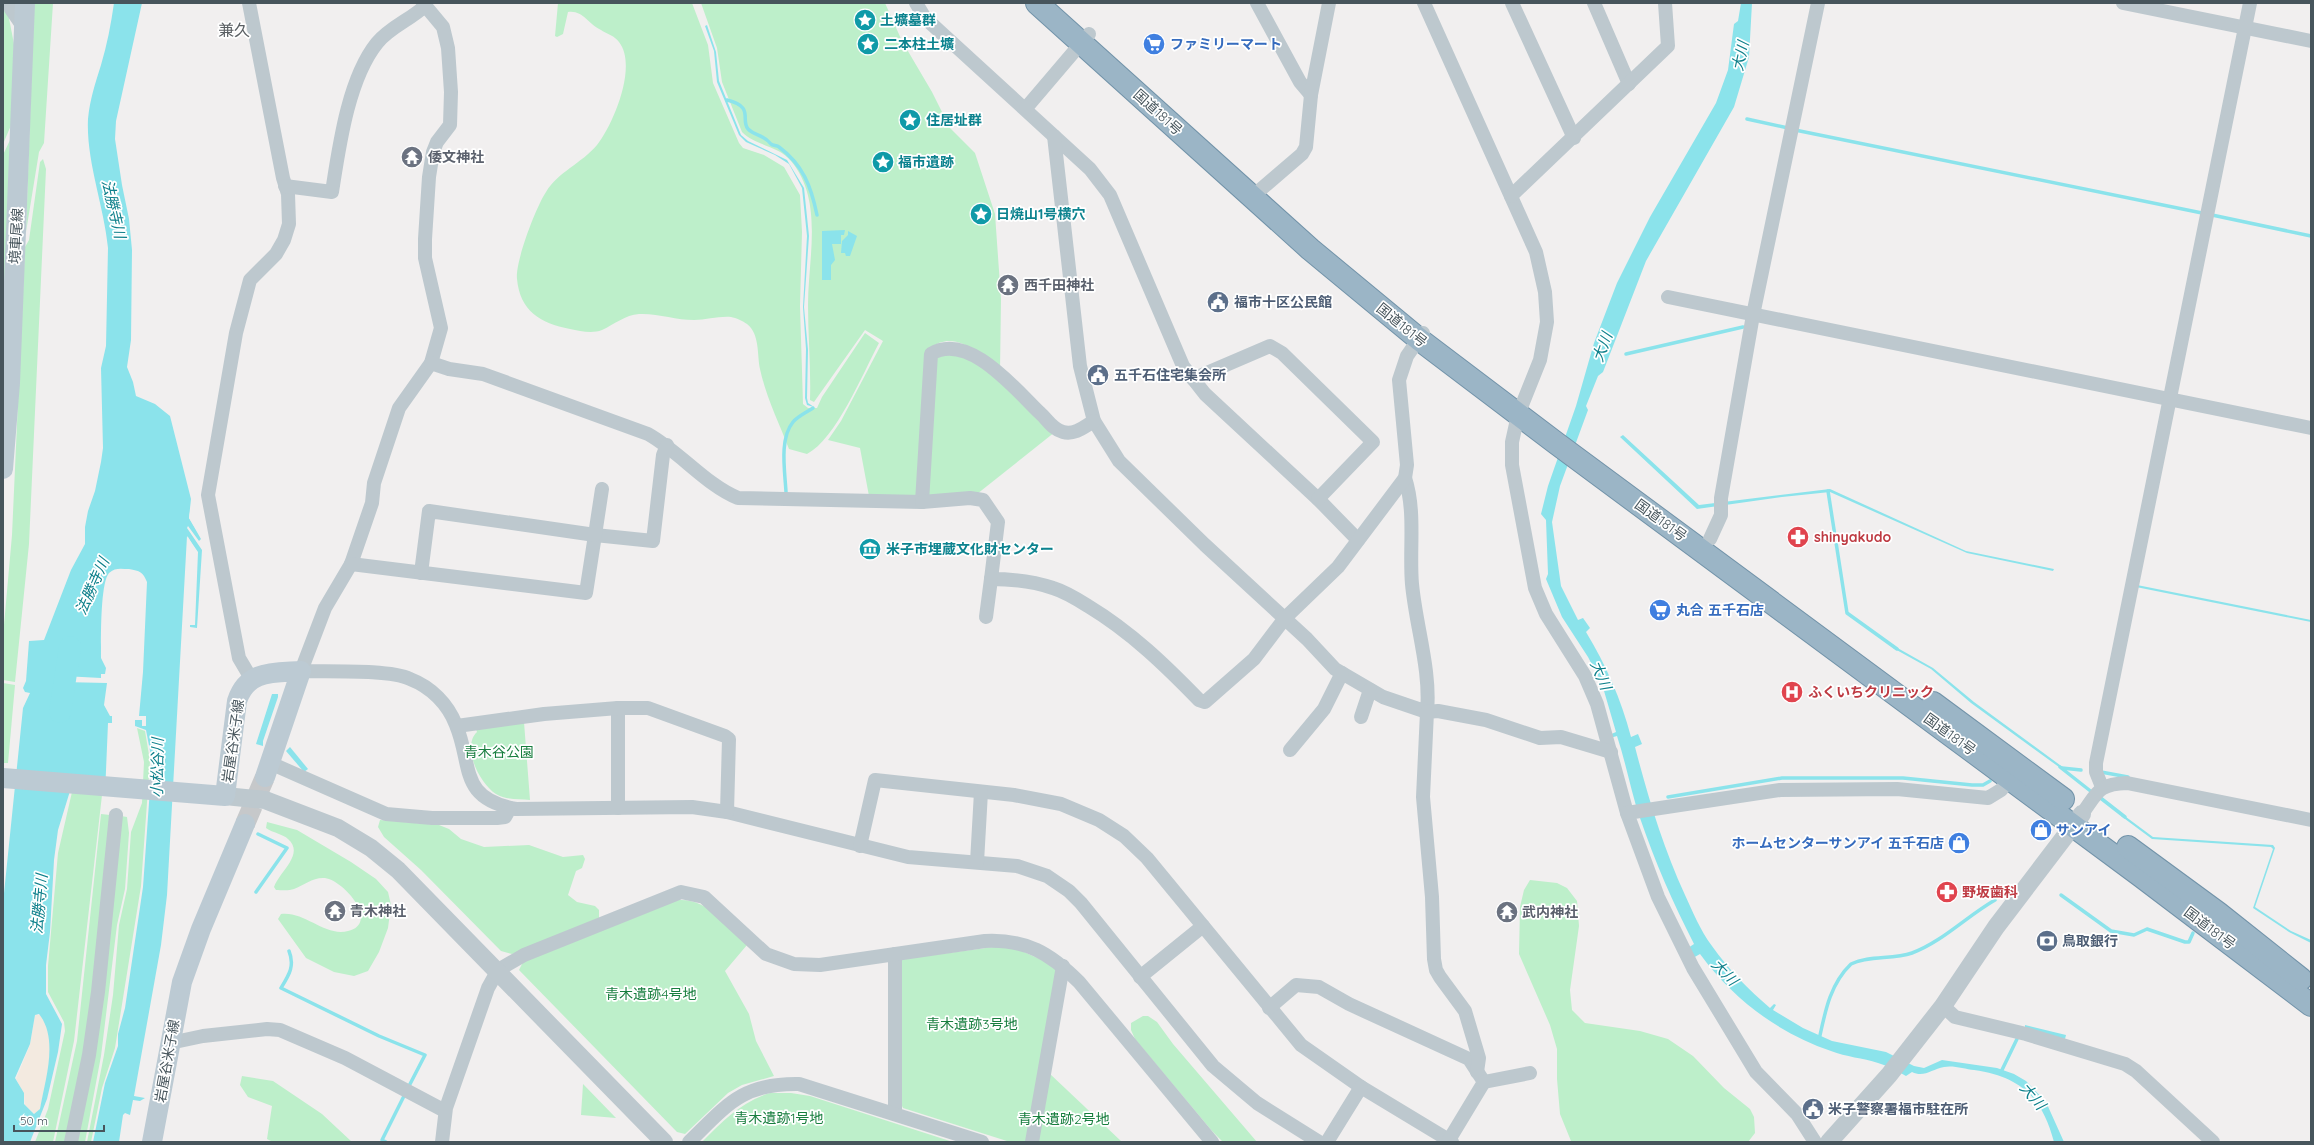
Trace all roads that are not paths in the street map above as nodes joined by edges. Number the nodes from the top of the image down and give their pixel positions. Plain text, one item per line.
1 (10, 3) edge
2 (26, 3) edge
3 (249, 3) edge
4 (916, 3) edge
5 (1037, 3) edge
6 (1055, 3) edge
7 (1257, 3) edge
8 (1329, 3) edge
9 (1424, 3) edge
10 (1512, 3) edge
11 (1594, 3) edge
12 (1665, 3) edge
13 (1818, 3) edge
14 (2123, 3) edge
15 (2250, 3) edge
16 (424, 4) edge
17 (24, 28) junction
18 (2244, 28) junction
19 (1085, 39) junction
20 (2311, 41) edge
21 (1629, 84) junction
22 (1311, 95) junction
23 (1026, 108) junction
24 (1054, 136) junction
25 (1574, 138) junction
26 (285, 186) junction
27 (1260, 190) junction
28 (1511, 196) junction
29 (1668, 298) dead end
30 (1753, 315) junction
31 (1421, 337) junction
32 (431, 363) junction
33 (1193, 378) junction
34 (2169, 400) junction
35 (1520, 408) junction
36 (1094, 421) junction
37 (2311, 428) edge
38 (667, 445) junction
39 (1585, 456) junction
40 (3, 469) edge
41 (1405, 478) junction
42 (602, 489) dead end
43 (1318, 499) junction
44 (922, 502) junction
45 (595, 535) junction
46 (1710, 539) junction
47 (1358, 540) junction
48 (351, 564) junction
49 (421, 573) junction
50 (991, 579) junction
51 (986, 617) dead end
52 (1285, 618) junction
53 (301, 671) junction
54 (1342, 673) junction
55 (252, 680) junction
56 (1370, 690) junction
57 (618, 708) junction
58 (1428, 712) junction
59 (1361, 717) dead end
60 (457, 726) junction
61 (1290, 750) dead end
62 (1611, 752) junction
63 (267, 770) joint
64 (4, 778) edge
65 (2010, 779) junction
66 (2102, 787) junction
67 (981, 792) junction
68 (225, 796) junction
69 (510, 808) junction
70 (618, 808) junction
71 (727, 812) junction
72 (1631, 812) junction
73 (116, 815) dead end
74 (2078, 820) junction
75 (2311, 820) edge
76 (246, 824) tunnel mouth
77 (860, 846) junction
78 (977, 862) junction
79 (1204, 926) junction
80 (896, 954) junction
81 (1063, 966) junction
82 (498, 970) junction
83 (1140, 977) junction
84 (2311, 986) edge
85 (2311, 1005) edge
86 (1943, 1006) junction
87 (1269, 1008) junction
88 (170, 1043) junction
89 (1530, 1073) dead end
90 (1481, 1077) junction
91 (1360, 1087) junction
92 (445, 1111) junction
93 (895, 1114) junction
94 (1451, 1141) edge
95 (71, 1142) edge
96 (152, 1142) edge
97 (442, 1142) edge
98 (664, 1142) edge
99 (690, 1142) edge
100 (982, 1142) edge
101 (1032, 1142) edge
102 (1212, 1142) edge
103 (1319, 1142) edge
104 (1327, 1142) edge
105 (1815, 1142) edge
106 (1829, 1142) edge
107 (2213, 1142) edge

1 - 17 street
2 - 17 main road, 境車尾線
3 - 26 street
4 - 23 street
5 - 19 highway, 国道181号
6 - 19 highway, 国道181号
7 - 22 street
8 - 22 street
9 - 28 street
10 - 25 street
11 - 21 street
12 - 21 street
13 - 30 street
14 - 18 street
15 - 18 street
16 - 26 street
16 - 32 street
17 - 40 main road, 境車尾線
18 - 20 street
18 - 34 street
19 - 23 street
19 - 27 highway, 国道181号
19 - 31 highway, 国道181号
21 - 25 street
22 - 27 street
23 - 24 street
24 - 33 street
24 - 36 street
25 - 28 street
26 - 55 street
27 - 31 highway, 国道181号
28 - 35 street
29 - 30 street
30 - 34 street
30 - 46 street
31 - 35 highway, 国道181号
31 - 41 street
32 - 38 street
32 - 48 street
33 - 43 street
33 - 43 street
34 - 37 street
34 - 66 street
35 - 39 highway, 国道181号
35 - 62 street
36 - 44 street
36 - 52 street
38 - 44 street
38 - 45 street
39 - 46 highway, 国道181号
39 - 65 highway, 国道181号
41 - 47 street
41 - 58 street
42 - 45 street
43 - 47 street
44 - 50 street
45 - 49 street
45 - 49 street
46 - 74 highway, 国道181号
47 - 52 street
48 - 49 street
48 - 53 street
50 - 51 street
50 - 52 street
52 - 54 street
53 - 55 main road
53 - 60 street
53 - 63 main road
54 - 56 street
54 - 61 street
55 - 68 main road, 岩屋谷米子線
56 - 58 street
56 - 59 street
57 - 60 street
57 - 70 street
57 - 71 street
58 - 62 street
58 - 90 street
60 - 69 street
62 - 72 street
63 - 69 street
64 - 68 main road, 岩屋谷米子線
65 - 72 street
65 - 74 highway, 国道181号
66 - 74 street
66 - 75 street
67 - 77 street
67 - 78 street
67 - 79 street
68 - 82 street
69 - 70 street
70 - 71 street
71 - 77 street
72 - 105 street
73 - 95 street
74 - 84 highway, 国道181号
74 - 85 highway, 国道181号
74 - 86 street
76 - 88 main road, 岩屋谷米子線
77 - 78 street
78 - 83 street
79 - 83 street
79 - 87 street
80 - 81 street
80 - 82 street
80 - 93 street
81 - 101 street
81 - 102 street
82 - 92 street
82 - 98 street
83 - 103 street
86 - 106 street
86 - 107 street
87 - 90 street
87 - 91 street
88 - 92 street
88 - 96 main road, 岩屋谷米子線
89 - 90 street
90 - 94 street
91 - 94 street
91 - 104 street
92 - 97 street
93 - 99 street
93 - 100 street

